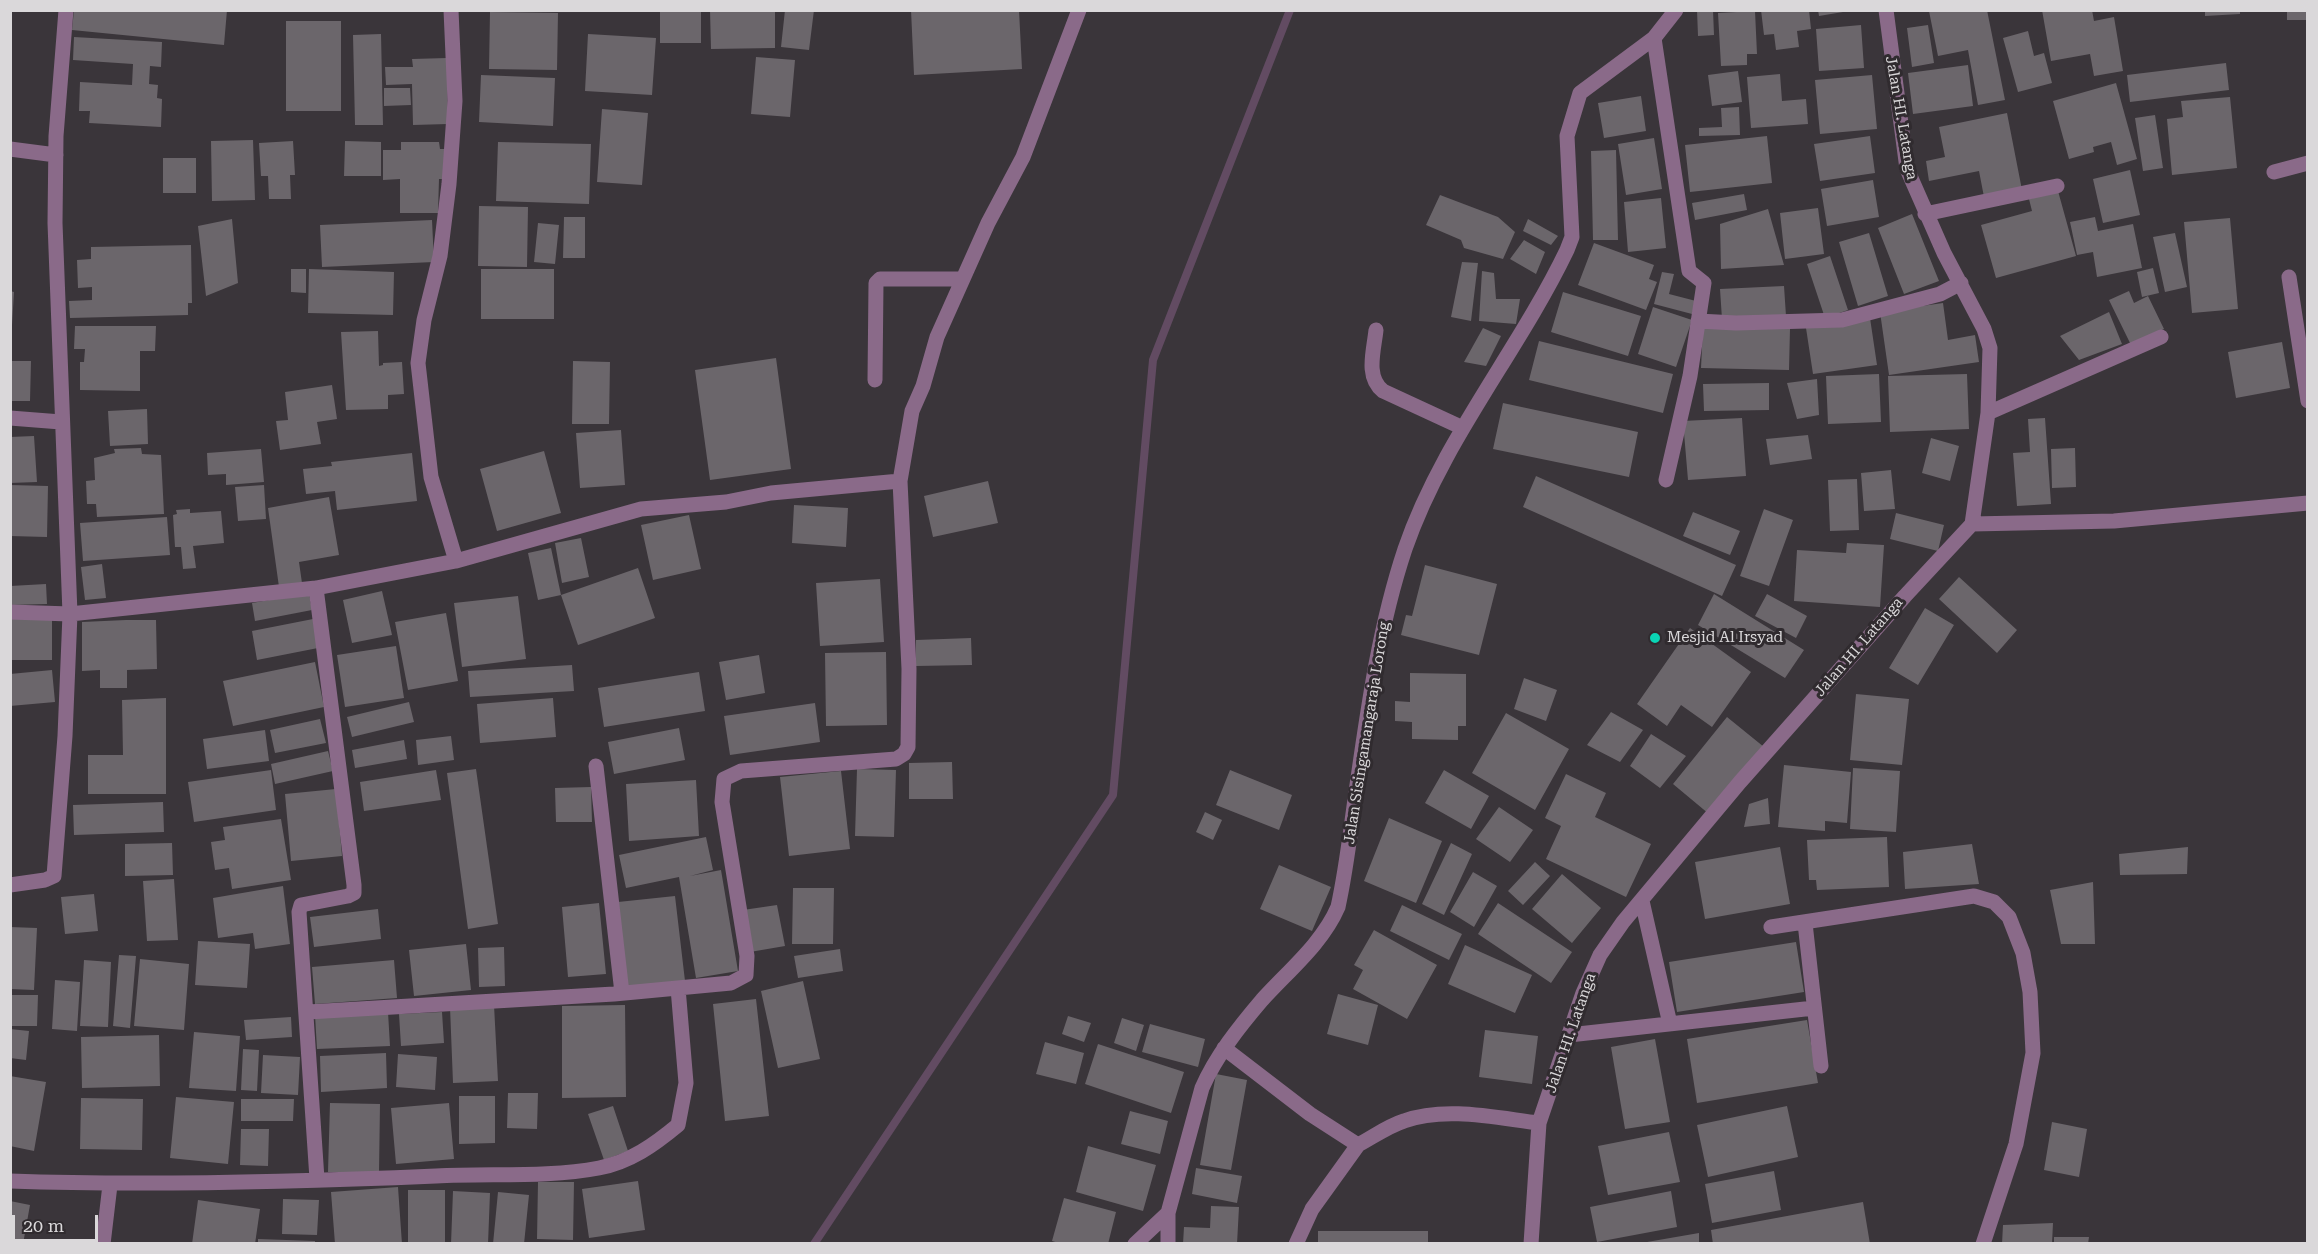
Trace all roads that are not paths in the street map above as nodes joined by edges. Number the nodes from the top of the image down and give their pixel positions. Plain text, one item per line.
1 (66, 10) edge
2 (451, 10) edge
3 (1079, 10) edge
4 (1676, 10) edge
5 (1886, 10) edge
6 (1654, 38) junction
7 (10, 149) edge
8 (56, 155) junction
9 (2307, 163) edge
10 (2274, 172) dead end
11 (2057, 186) dead end
12 (1925, 214) junction
13 (2289, 277) dead end
14 (962, 279) junction
15 (1961, 284) junction
16 (1698, 321) junction
17 (1376, 330) dead end
18 (2161, 337) dead end
19 (875, 380) dead end
20 (2307, 401) edge
21 (1988, 413) junction
22 (10, 418) edge
23 (61, 422) junction
24 (1463, 428) junction
25 (1666, 480) dead end
26 (900, 481) junction
27 (2307, 503) edge
28 (1972, 524) junction
29 (456, 561) junction
30 (315, 588) junction
31 (10, 612) edge
32 (70, 614) junction
33 (596, 766) dead end
34 (10, 885) edge
35 (1642, 901) junction
36 (1805, 923) junction
37 (1771, 927) dead end
38 (678, 988) junction
39 (622, 993) junction
40 (1814, 1008) junction
41 (308, 1012) junction
42 (1670, 1024) junction
43 (1569, 1035) junction
44 (1224, 1048) junction
45 (1821, 1066) dead end
46 (1539, 1123) junction
47 (1358, 1145) junction
48 (316, 1179) junction
49 (10, 1181) edge
50 (110, 1185) junction
51 (1168, 1213) junction
52 (103, 1244) edge
53 (1136, 1244) edge
54 (1168, 1244) edge
55 (1296, 1244) edge
56 (1531, 1244) edge
57 (1983, 1244) edge

1 - 8 street
2 - 29 street
3 - 14 street
4 - 6 street, Jalan Sisingamangaraja Lorong
5 - 12 street, Jalan HI. Latanga
6 - 16 street
6 - 24 street, Jalan Sisingamangaraja Lorong
7 - 8 street
8 - 23 street
9 - 10 street
11 - 12 street
12 - 15 street, Jalan HI. Latanga
13 - 20 street
14 - 19 street
14 - 26 street
15 - 16 street
15 - 21 street, Jalan HI. Latanga
16 - 25 street
17 - 24 street
18 - 21 street
21 - 28 street, Jalan HI. Latanga
22 - 23 street
23 - 32 street
24 - 44 street, Jalan Sisingamangaraja Lorong
26 - 29 street
26 - 38 street
27 - 28 street
28 - 35 street, Jalan HI. Latanga
29 - 30 street
30 - 32 street
30 - 41 street
31 - 32 street
32 - 34 street
33 - 39 street
35 - 42 street
35 - 43 street, Jalan HI. Latanga
36 - 37 street
36 - 40 street
36 - 57 street
38 - 39 street
38 - 48 street
39 - 41 street
40 - 42 street
40 - 45 street
41 - 48 street
42 - 43 street
43 - 46 street, Jalan HI. Latanga
44 - 47 street
44 - 51 street, Jalan Sisingamangaraja Lorong
46 - 47 street
46 - 56 street, Jalan HI. Latanga
47 - 55 street
48 - 50 street
49 - 50 street
50 - 52 street
51 - 53 street
51 - 54 street, Jalan Sisingamangaraja Lorong

